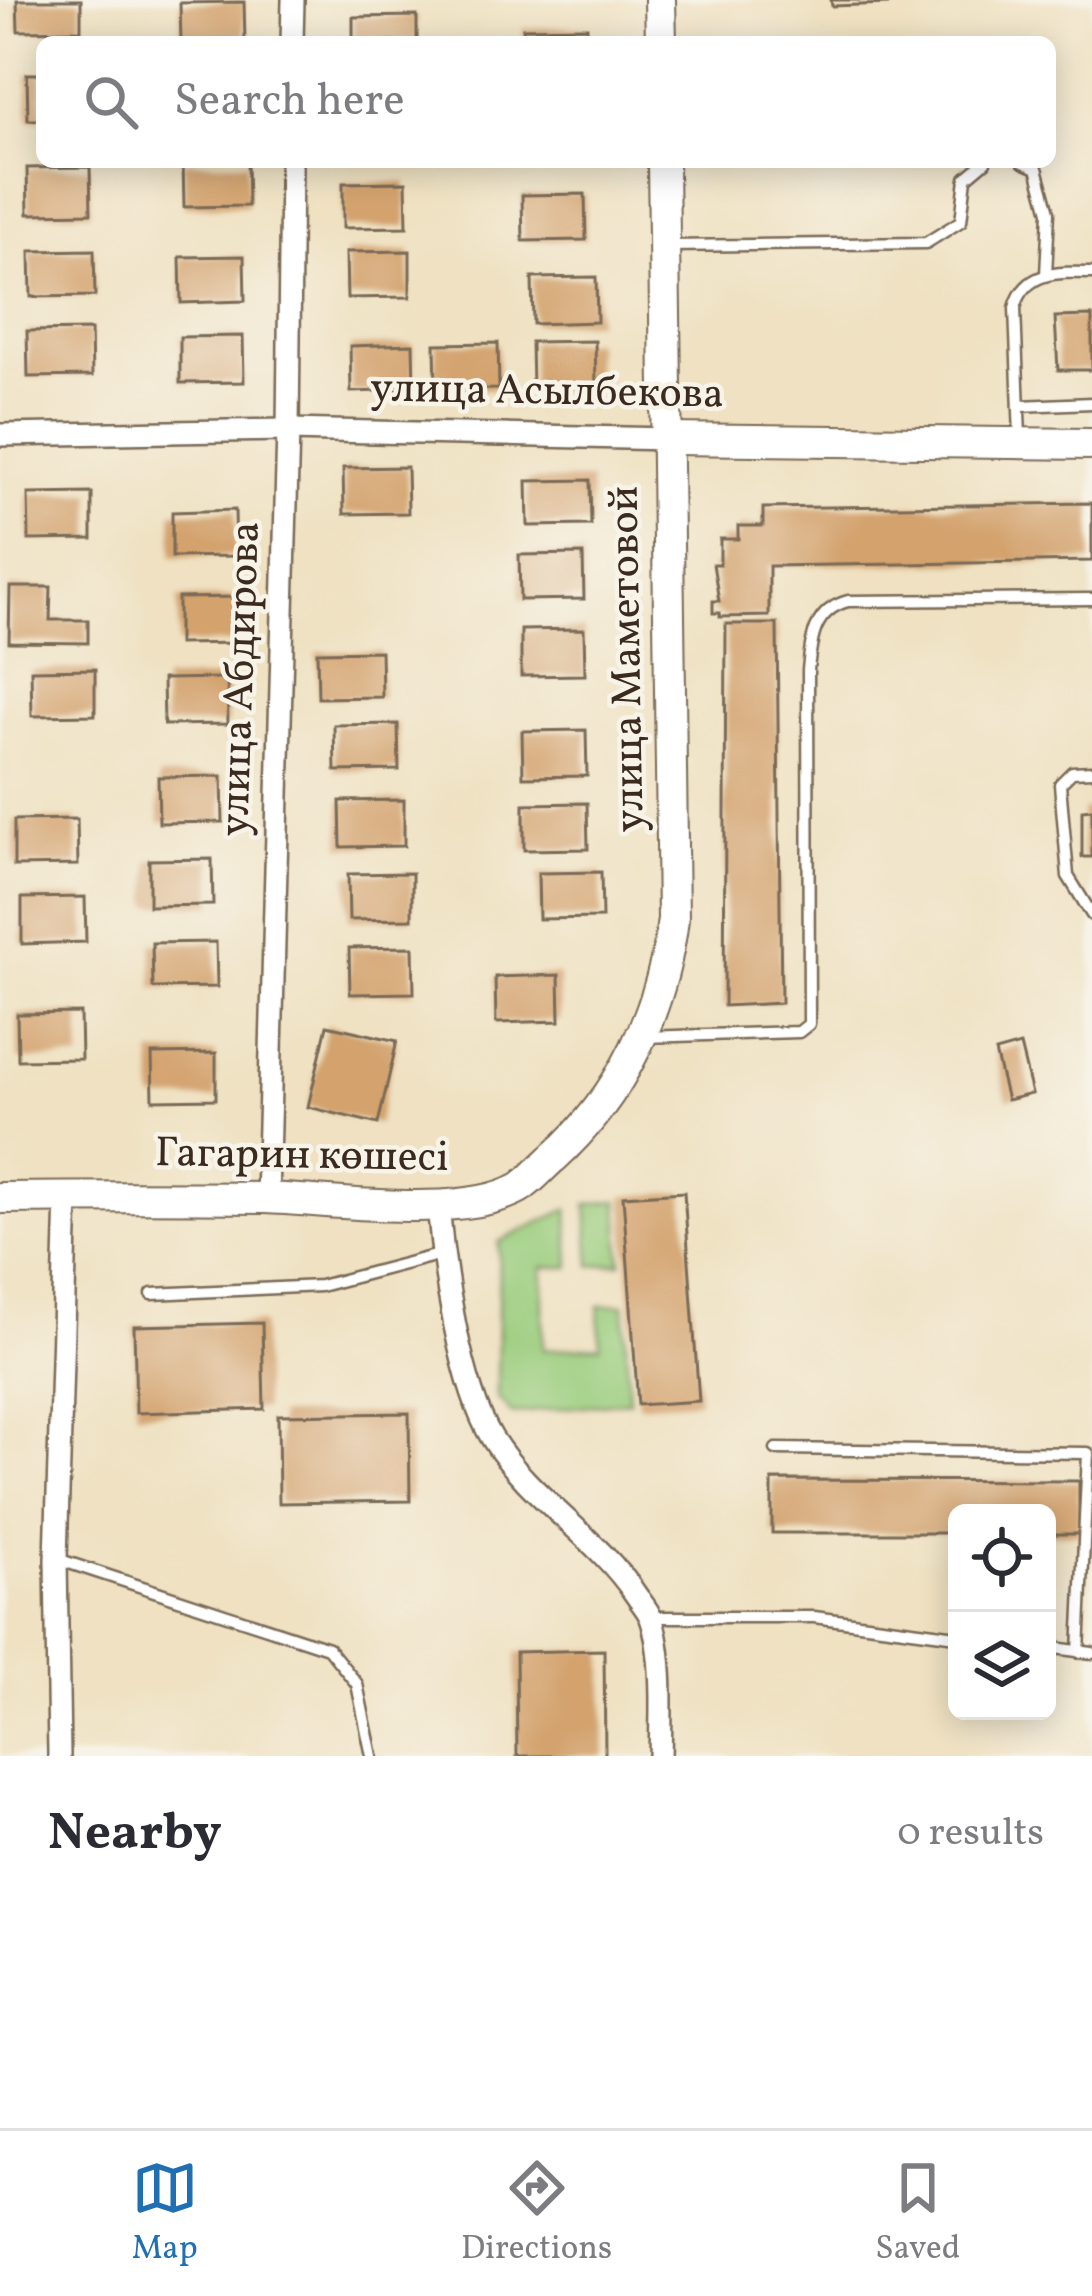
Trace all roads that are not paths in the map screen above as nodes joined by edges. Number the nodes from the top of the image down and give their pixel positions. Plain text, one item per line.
1 (293, 0) edge
2 (660, 0) edge
3 (292, 36) edge
4 (661, 36) edge
5 (291, 168) edge
6 (663, 168) edge
7 (978, 168) edge
8 (1037, 168) edge
9 (665, 246) junction
10 (1092, 273) edge
11 (1046, 275) junction
12 (1092, 403) edge
13 (1019, 406) junction
14 (288, 430) junction
15 (0, 435) edge
16 (669, 439) junction
17 (1020, 443) junction
18 (1092, 444) edge
19 (1092, 598) edge
20 (1092, 772) edge
21 (1092, 915) edge
22 (640, 1037) junction
23 (581, 1133) joint
24 (67, 1197) junction
25 (0, 1198) edge
26 (267, 1198) junction
27 (438, 1205) junction
28 (442, 1254) junction
29 (152, 1294) dead end
30 (776, 1449) dead end
31 (1090, 1453) edge
32 (56, 1558) junction
33 (651, 1617) junction
34 (948, 1635) edge
35 (1056, 1648) edge
36 (1086, 1652) edge
37 (59, 1756) edge
38 (372, 1756) edge
39 (660, 1756) edge

1 - 3 street
2 - 4 street
5 - 14 street, улица Абдирова
6 - 9 street, улица Маметовой
7 - 9 lane
8 - 11 lane
9 - 16 street, улица Маметовой
10 - 11 lane
11 - 13 lane
12 - 13 lane
13 - 17 lane
14 - 15 street, улица Асылбекова
14 - 16 street, улица Асылбекова
14 - 26 street, улица Абдирова
16 - 17 street, улица Асылбекова
16 - 22 street, улица Маметовой
17 - 18 street, улица Асылбекова
19 - 22 lane
20 - 21 lane
22 - 23 street, улица Маметовой
23 - 27 street, Гагарин көшесі
24 - 25 street, Гагарин көшесі
24 - 26 street, Гагарин көшесі
24 - 32 street
26 - 27 street, Гагарин көшесі
27 - 28 street
28 - 29 lane
28 - 33 street
30 - 31 lane
31 - 36 lane
32 - 37 street
32 - 38 lane
33 - 34 lane
33 - 39 street
35 - 36 lane

